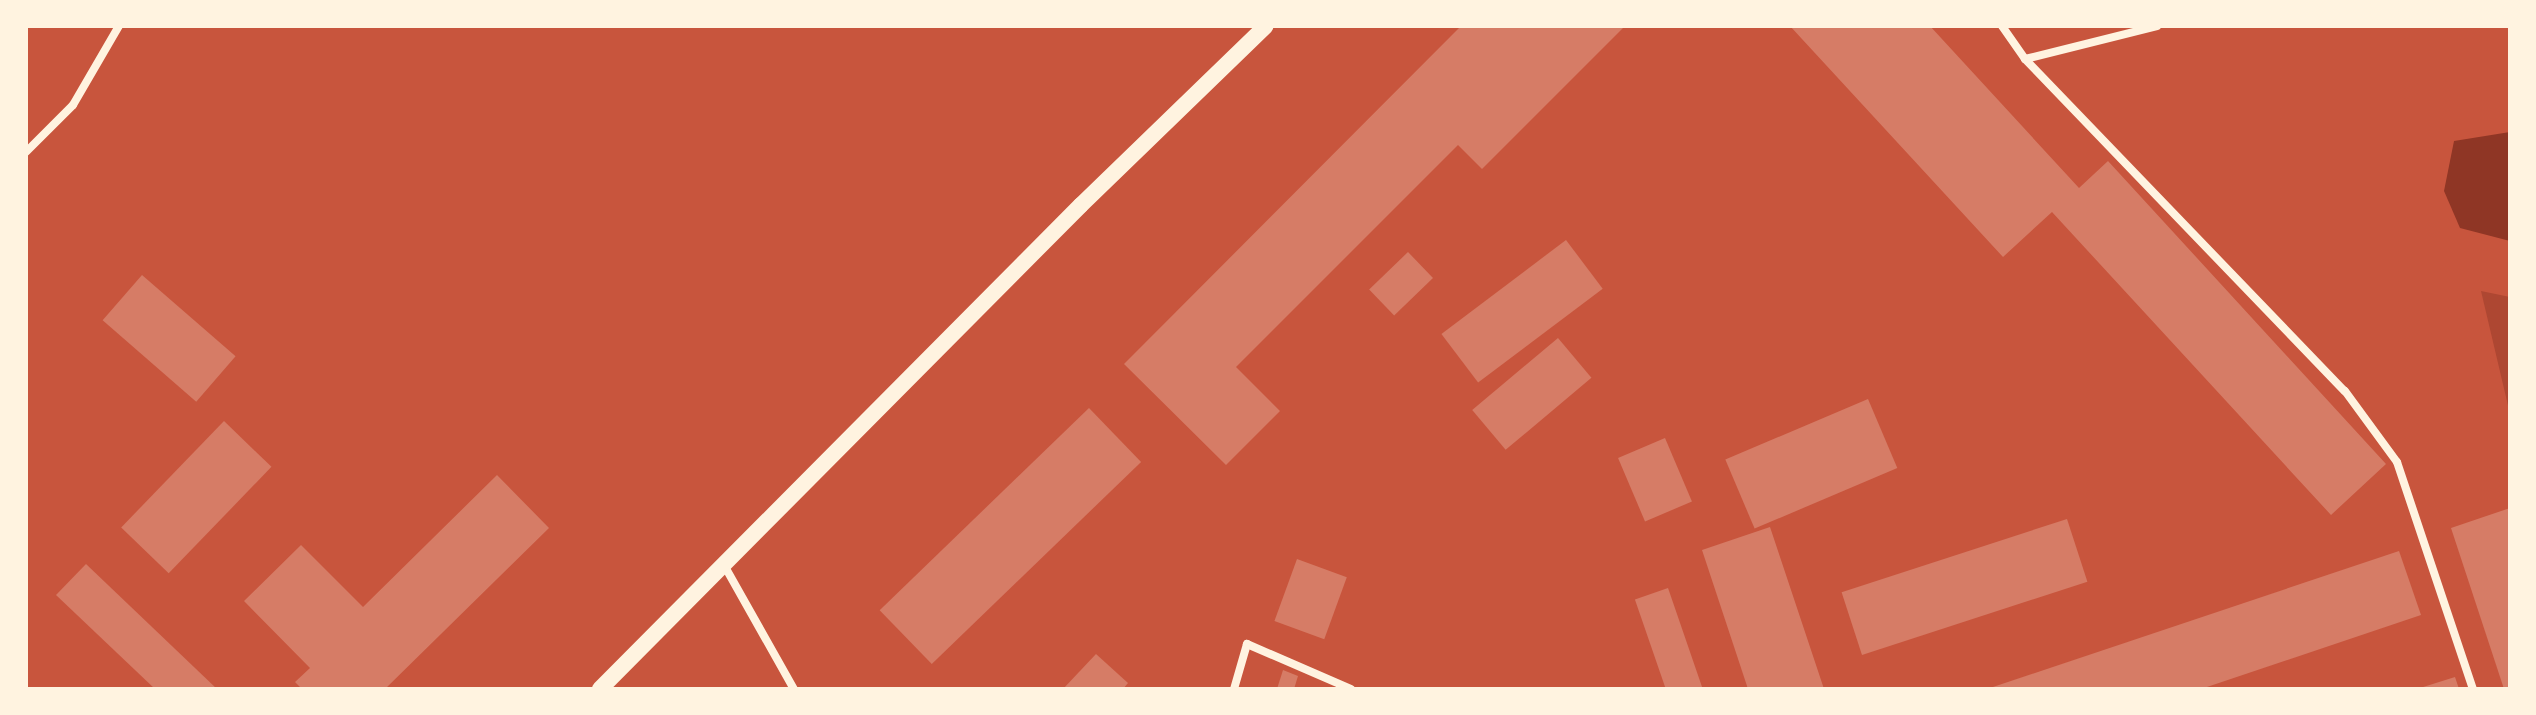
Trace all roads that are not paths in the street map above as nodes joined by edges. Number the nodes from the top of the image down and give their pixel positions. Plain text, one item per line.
1 (119, 26) edge
2 (1266, 26) edge
3 (2002, 26) edge
4 (2157, 26) edge
5 (2025, 59) junction
6 (26, 152) edge
7 (724, 565) junction
8 (600, 689) edge
9 (794, 689) edge
10 (1234, 689) edge
11 (1351, 689) edge
12 (2473, 689) edge

1 - 6 street
2 - 7 main road
3 - 5 street
4 - 5 street
5 - 12 street
7 - 8 main road
7 - 9 street
10 - 11 street

